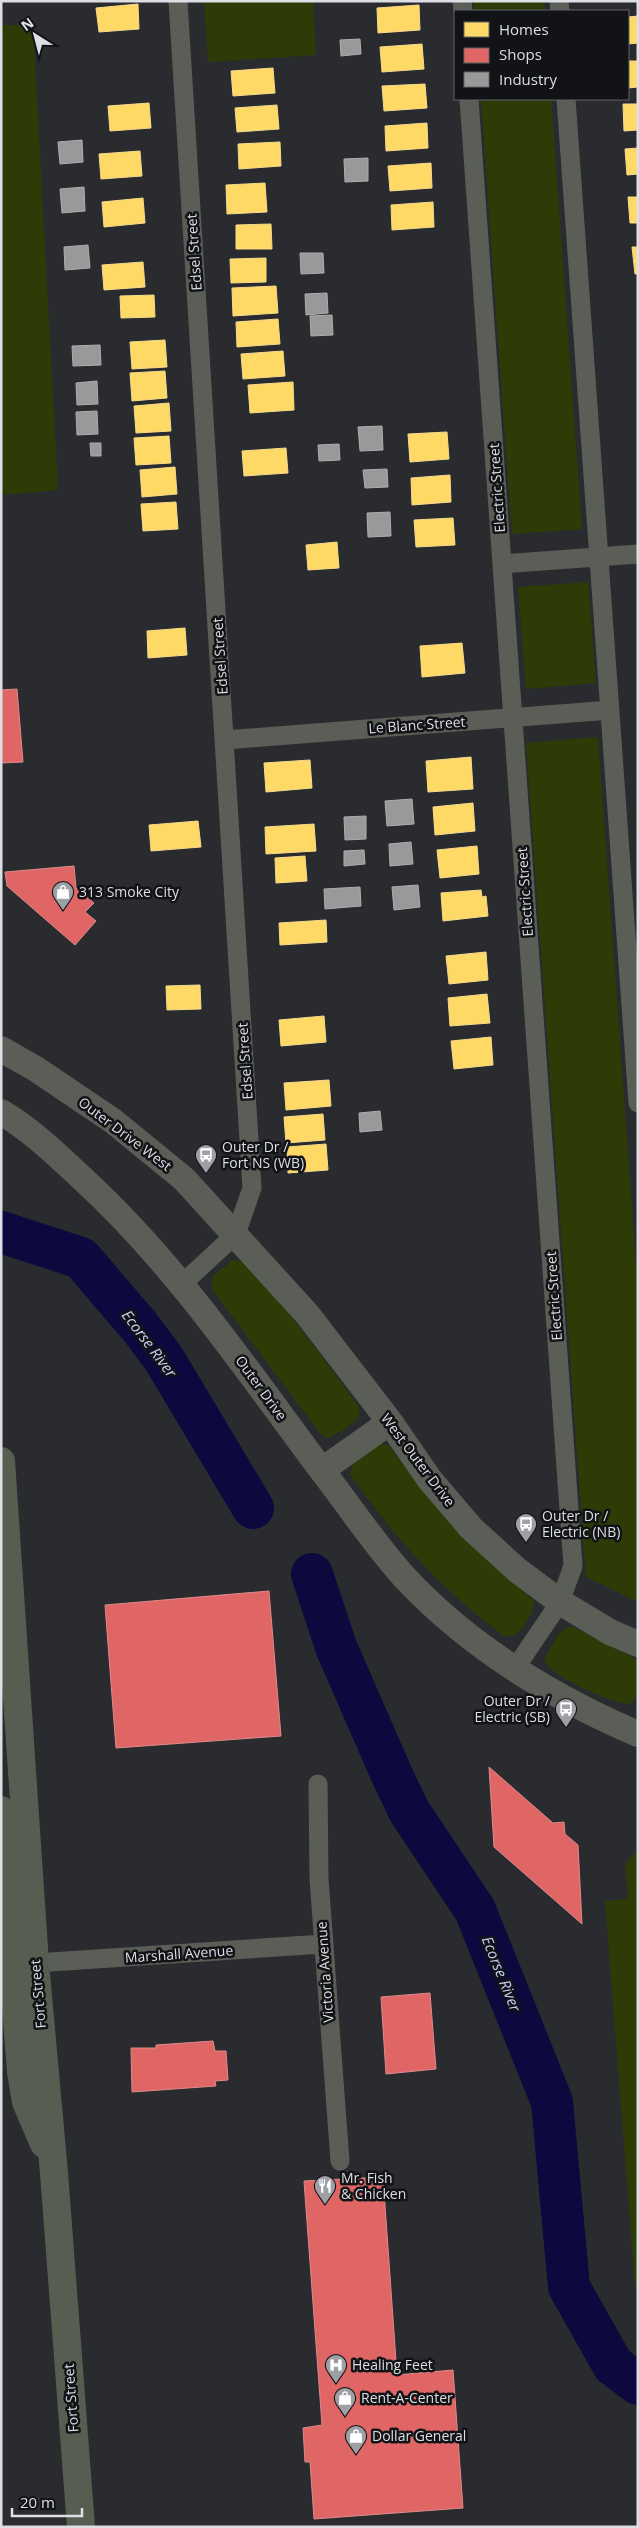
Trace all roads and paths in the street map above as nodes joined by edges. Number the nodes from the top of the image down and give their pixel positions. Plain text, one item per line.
1 (178, 1) edge
2 (469, 100) edge
3 (566, 100) edge
4 (638, 554) edge
5 (599, 557) junction
6 (502, 564) junction
7 (610, 710) junction
8 (513, 718) junction
9 (225, 740) junction
10 (1, 1049) edge
11 (638, 1103) edge
12 (1, 1112) edge
13 (236, 1234) junction
14 (181, 1285) junction
15 (390, 1422) junction
16 (1, 1461) edge
17 (322, 1470) junction
18 (560, 1602) junction
19 (638, 1644) edge
20 (8, 1654) edge
21 (514, 1670) junction
22 (637, 1733) edge
23 (318, 1784) dead end
24 (1, 1810) edge
25 (323, 1944) junction
26 (35, 1963) junction
27 (53, 2161) junction
28 (340, 2161) dead end
29 (81, 2527) edge

1 - 9 street, Edsel Street
2 - 6 street, Electric Street
3 - 5 street
4 - 5 street
5 - 6 street
5 - 7 street
6 - 8 street, Electric Street
7 - 8 street, Le Blanc Street
7 - 11 street
8 - 9 street, Le Blanc Street
8 - 18 street, Electric Street
9 - 13 street, Edsel Street
10 - 13 main road, Outer Drive West
12 - 14 main road, Outer Drive
13 - 14 street, Edsel Street
13 - 15 main road, West Outer Drive
14 - 17 main road, Outer Drive
15 - 17 main road
15 - 18 main road, West Outer Drive
16 - 20 main road, Fort Street
17 - 21 main road, Outer Drive
18 - 19 main road, West Outer Drive
18 - 21 street, Electric Street
20 - 26 main road, Fort Street
21 - 22 main road
23 - 25 street, Victoria Avenue
24 - 27 main road
25 - 26 street, Marshall Avenue
25 - 28 street, Victoria Avenue
26 - 27 main road, Fort Street
27 - 29 main road, Fort Street

